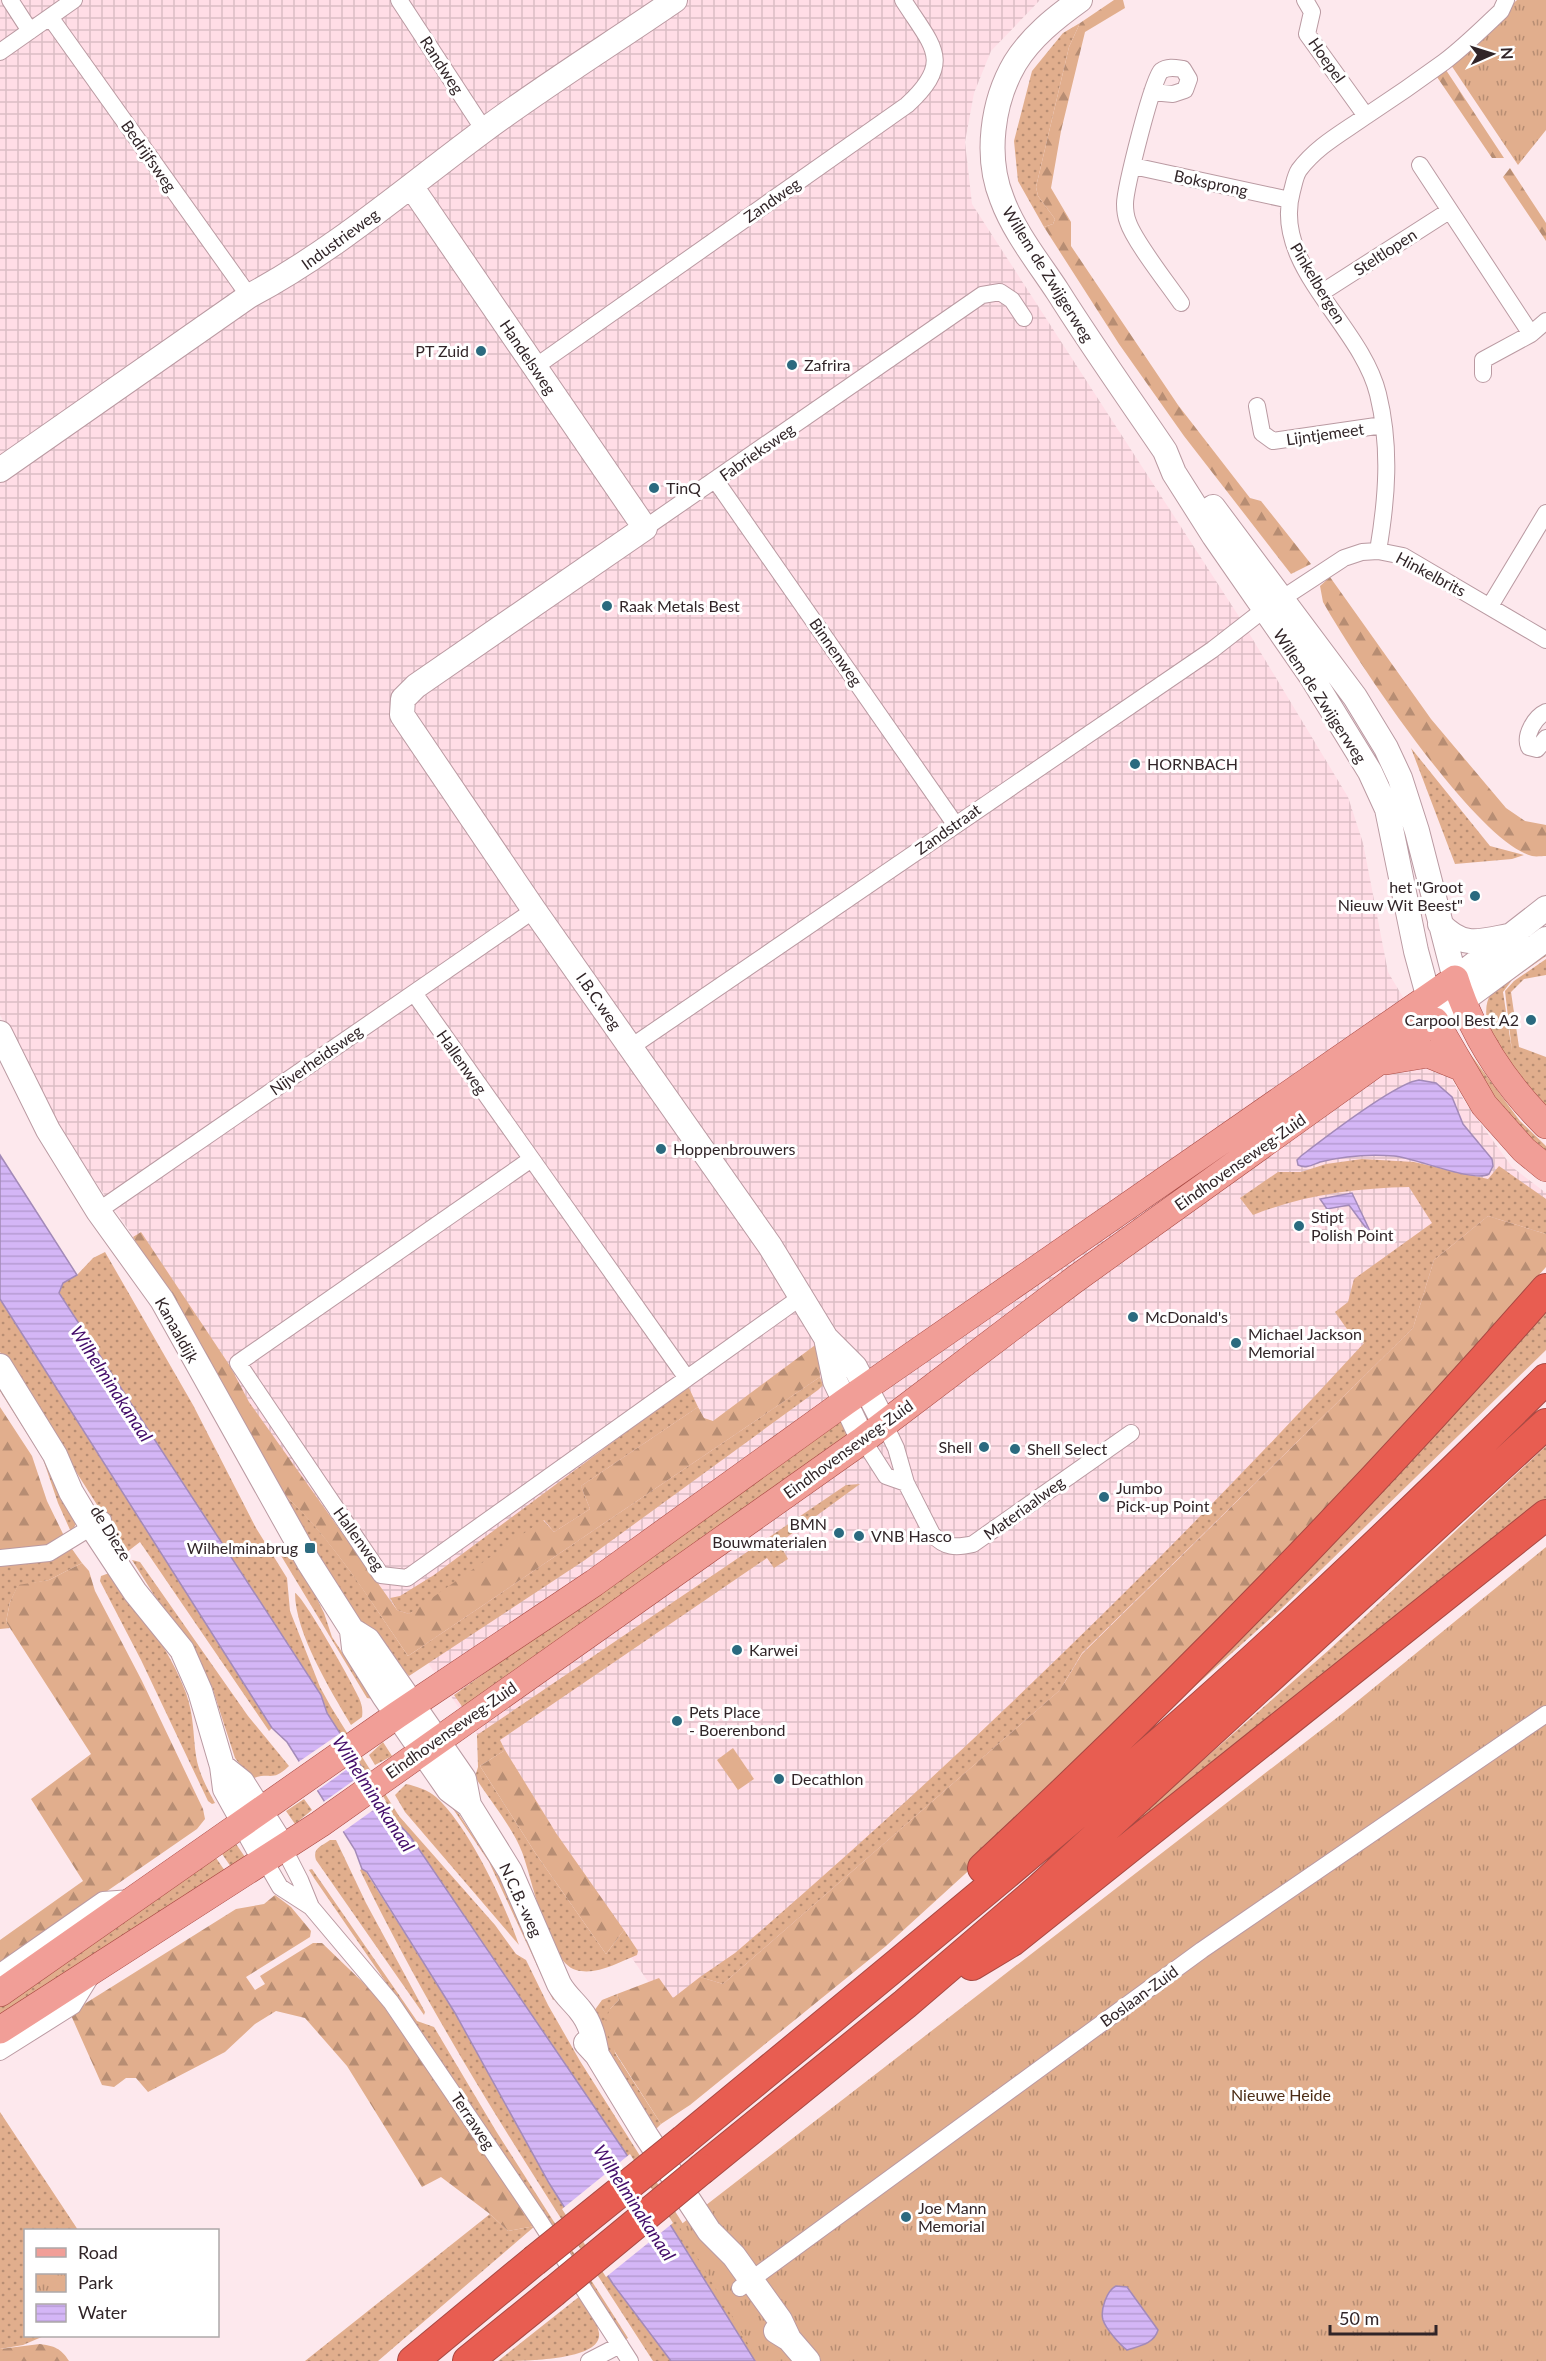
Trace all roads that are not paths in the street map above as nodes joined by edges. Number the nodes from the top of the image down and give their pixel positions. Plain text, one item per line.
1 (10, 0) edge
2 (74, 0) edge
3 (399, 0) edge
4 (675, 0) edge
5 (903, 0) edge
6 (1080, 0) edge
7 (1305, 0) edge
8 (1506, 0) edge
9 (50, 17) junction
10 (30, 31) junction
11 (0, 52) edge
12 (1152, 92) dead end
13 (1366, 116) junction
14 (484, 130) junction
15 (1420, 165) dead end
16 (1133, 166) junction
17 (411, 186) junction
18 (1290, 200) junction
19 (1449, 211) junction
20 (1321, 293) junction
21 (249, 296) junction
22 (1181, 303) dead end
23 (1024, 318) dead end
24 (1546, 321) edge
25 (1531, 334) junction
26 (535, 367) junction
27 (1483, 374) dead end
28 (1257, 406) dead end
29 (1383, 425) junction
30 (0, 470) edge
31 (716, 481) junction
32 (1546, 513) edge
33 (645, 528) junction
34 (1378, 551) junction
35 (1273, 605) junction
36 (1490, 606) junction
37 (1546, 640) edge
38 (400, 704) joint
39 (1546, 712) edge
40 (1546, 738) edge
41 (955, 824) junction
42 (1546, 908) edge
43 (534, 910) junction
44 (1440, 924) junction
45 (1511, 936) junction
46 (1546, 939) edge
47 (1459, 991) junction
48 (414, 993) junction
49 (1432, 1010) junction
50 (0, 1033) edge
51 (632, 1047) junction
52 (1376, 1064) junction
53 (1460, 1067) junction
54 (1546, 1125) edge
55 (530, 1160) junction
56 (1546, 1168) edge
57 (98, 1211) junction
58 (1546, 1289) edge
59 (801, 1296) junction
60 (0, 1366) edge
61 (686, 1377) junction
62 (1546, 1379) edge
63 (856, 1395) junction
64 (1546, 1424) edge
65 (873, 1432) junction
66 (1131, 1433) dead end
67 (906, 1483) junction
68 (1546, 1515) edge
69 (97, 1523) junction
70 (0, 1558) edge
71 (405, 1709) junction
72 (1546, 1714) edge
73 (429, 1745) junction
74 (252, 1817) junction
75 (274, 1854) junction
76 (140, 1897) junction
77 (97, 1968) junction
78 (0, 1972) edge
79 (881, 1977) junction
80 (0, 1993) edge
81 (905, 2004) junction
82 (0, 2030) edge
83 (0, 2052) edge
84 (746, 2284) junction
85 (620, 2345) junction
86 (413, 2361) edge
87 (468, 2361) edge
88 (589, 2361) edge
89 (630, 2361) edge
90 (808, 2361) edge

1 - 10 street
2 - 9 street
3 - 14 street, Randweg
4 - 14 street, Industrieweg
5 - 26 street, Zandweg
6 - 35 street, Willem de Zwijgerweg
7 - 13 street, Hoepel
8 - 13 street, Pinkelbergen
9 - 10 street
9 - 21 street, Bedrijfsweg
10 - 11 street
12 - 16 street
13 - 18 street, Pinkelbergen
14 - 17 street, Industrieweg
15 - 19 street
16 - 18 street, Boksprong
16 - 22 street
17 - 21 street, Industrieweg
17 - 26 street, Handelsweg
18 - 20 street, Pinkelbergen
19 - 20 street, Steltlopen
19 - 25 street
20 - 29 street, Pinkelbergen
21 - 30 street, Industrieweg
23 - 31 street, Fabrieksweg
24 - 25 street
25 - 27 street
26 - 33 street, Handelsweg
28 - 29 street, Lijntjemeet
29 - 34 street, Pinkelbergen
31 - 33 street, Fabrieksweg
31 - 41 street, Binnenweg
32 - 36 street
33 - 38 street, Fabrieksweg
34 - 35 street, Hinkelbrits
34 - 36 street, Hinkelbrits
35 - 41 street, Zandstraat
35 - 44 street, Willem de Zwijgerweg
35 - 49 street, Willem de Zwijgerweg
36 - 37 street, Hinkelbrits
38 - 43 street, I.B.C.weg
39 - 40 street
41 - 51 street, Zandstraat
42 - 45 street
43 - 48 street, Nijverheidsweg
43 - 51 street, I.B.C.weg
44 - 45 street
44 - 47 street, Willem de Zwijgerweg
45 - 47 street
46 - 47 street
47 - 49 main road
47 - 54 main road
48 - 55 street, Hallenweg
48 - 57 street, Nijverheidsweg
49 - 52 main road, Eindhovenseweg-Zuid
49 - 53 main road
49 - 63 main road, Eindhovenseweg-Zuid
50 - 57 street, Kanaaldijk
51 - 59 street, I.B.C.weg
52 - 53 main road
52 - 65 main road, Eindhovenseweg-Zuid
53 - 56 main road
55 - 61 street, Hallenweg
55 - 61 street, Hallenweg
57 - 71 street, Kanaaldijk
58 - 79 highway
59 - 61 street
59 - 63 street, I.B.C.weg
60 - 69 street, de Dieze
62 - 79 highway
63 - 65 street, I.B.C.weg
63 - 71 main road, Eindhovenseweg-Zuid
64 - 81 highway
65 - 67 street, Materiaalweg
65 - 67 street
65 - 73 main road, Eindhovenseweg-Zuid
66 - 67 street, Materiaalweg
68 - 81 highway
69 - 70 street
69 - 74 street, de Dieze
71 - 73 street, Kanaaldijk
71 - 74 main road, Eindhovenseweg-Zuid
72 - 84 street, Boslaan-Zuid
73 - 75 main road, Eindhovenseweg-Zuid
73 - 84 street, N.C.B.-weg
74 - 75 street, de Dieze
74 - 76 main road, Eindhovenseweg-Zuid
75 - 77 main road, Eindhovenseweg-Zuid
75 - 85 street, Terraweg
76 - 78 street
76 - 80 main road, Eindhovenseweg-Zuid
77 - 82 main road, Eindhovenseweg-Zuid
77 - 83 street, Eindhovenseweg-Zuid
79 - 86 highway, bridge
81 - 87 highway, bridge
84 - 90 street, N.C.B.-weg
85 - 88 street
85 - 89 street, Terraweg

